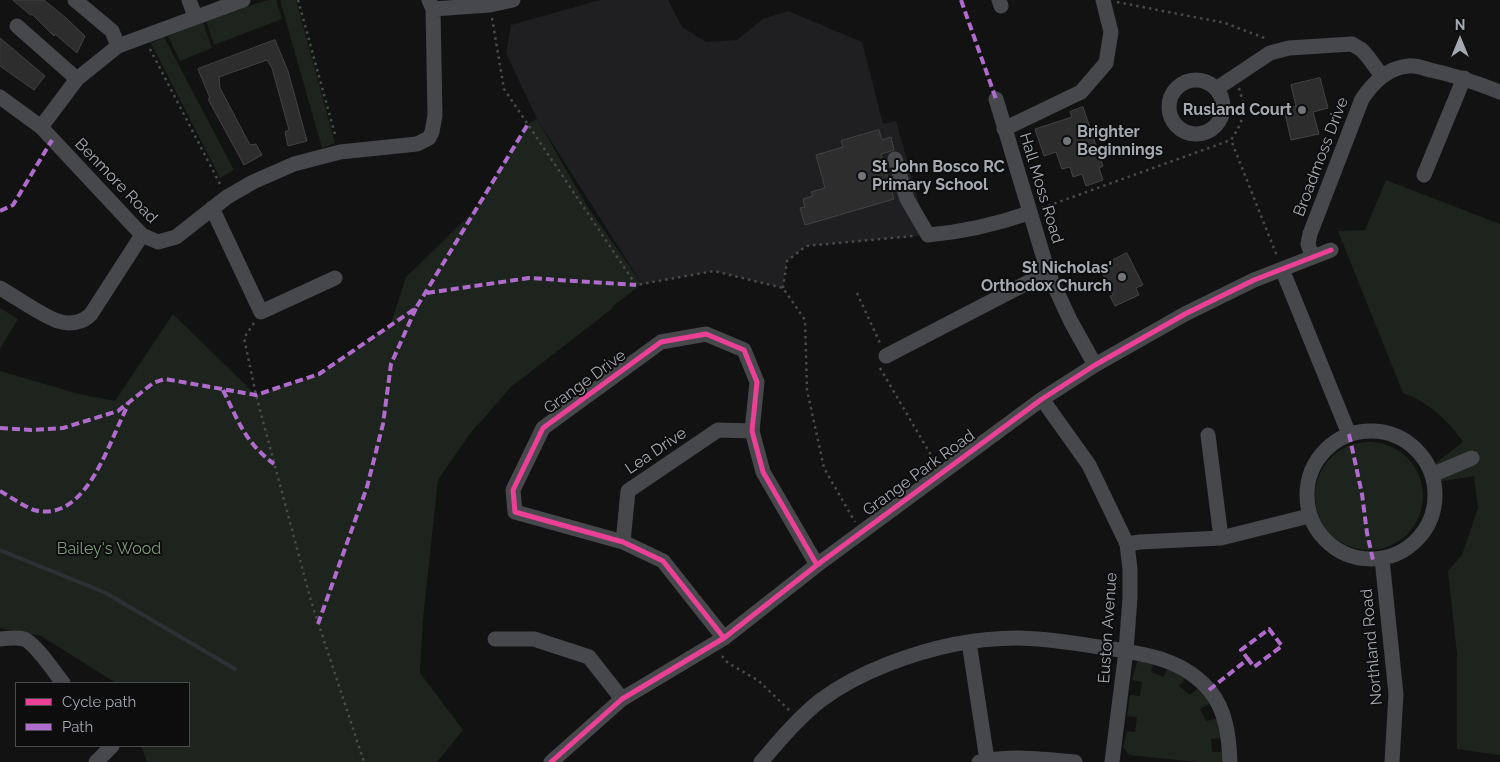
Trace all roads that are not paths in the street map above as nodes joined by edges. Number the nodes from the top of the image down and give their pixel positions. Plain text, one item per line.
1 (75, 0) edge
2 (189, 0) edge
3 (243, 0) edge
4 (513, 0) edge
5 (1103, 0) edge
6 (431, 5) edge
7 (195, 16) junction
8 (17, 26) dead end
9 (118, 46) junction
10 (1382, 76) junction
11 (1464, 78) junction
12 (77, 79) junction
13 (1216, 89) dead end
14 (1500, 92) edge
15 (0, 97) edge
16 (996, 100) dead end
17 (41, 127) junction
18 (1004, 129) junction
19 (895, 159) dead end
20 (1424, 175) dead end
21 (212, 208) junction
22 (1029, 213) junction
23 (142, 235) junction
24 (1331, 250) dead end
25 (1312, 256) junction
26 (1282, 269) junction
27 (1048, 272) junction
28 (335, 278) dead end
29 (0, 288) edge
30 (886, 356) road end
31 (1095, 365) junction
32 (1042, 399) junction
33 (752, 432) junction
34 (1349, 434) junction
35 (1208, 435) dead end
36 (1472, 458) dead end
37 (1431, 472) junction
38 (1309, 516) junction
39 (1221, 538) junction
40 (623, 542) junction
41 (1127, 544) junction
42 (1382, 559) junction
43 (817, 565) junction
44 (0, 638) edge
45 (495, 640) dead end
46 (718, 642) junction
47 (969, 642) junction
48 (1126, 651) junction
49 (62, 682) edge
50 (622, 699) junction
51 (111, 747) edge
52 (983, 761) edge
53 (96, 762) edge
54 (551, 762) edge
55 (760, 762) edge
56 (1075, 762) edge
57 (1112, 762) edge
58 (1230, 762) edge
59 (1392, 762) edge

1 - 9 street
2 - 7 street
3 - 7 street
4 - 6 street
5 - 18 street
6 - 21 street, Benmore Road
7 - 9 street
8 - 12 street
9 - 12 street
10 - 11 street, Broadmoss Drive
10 - 13 street
10 - 25 street, Broadmoss Drive
11 - 14 street, Broadmoss Drive
11 - 20 street
12 - 17 street
15 - 17 street, Benmore Road
16 - 18 street, Hall Moss Road
17 - 23 street, Benmore Road
18 - 22 street, Hall Moss Road
19 - 22 street
21 - 23 street, Benmore Road
21 - 28 street
22 - 27 street, Hall Moss Road
23 - 29 street
24 - 25 street, Grange Park Road
25 - 26 street, Grange Park Road
26 - 31 street, Grange Park Road
26 - 34 street
27 - 30 street
27 - 31 street, Hall Moss Road
31 - 32 street, Grange Park Road
32 - 41 street, Euston Avenue
32 - 43 street, Grange Park Road
33 - 40 street, Lea Drive
33 - 40 street, Grange Drive
33 - 43 street, Grange Drive
34 - 37 street
34 - 38 street
35 - 39 street
36 - 37 street
37 - 42 street
38 - 39 street
38 - 42 street
39 - 41 street
40 - 46 street, Grange Drive
41 - 48 street, Euston Avenue
42 - 59 street, Northland Road
43 - 46 street, Grange Park Road
44 - 49 street
45 - 50 street
46 - 50 street, Grange Park Road
47 - 48 street
47 - 52 street
47 - 55 street
48 - 57 street, Euston Avenue
48 - 58 street
50 - 54 street, Grange Park Road
51 - 53 street
52 - 56 street

